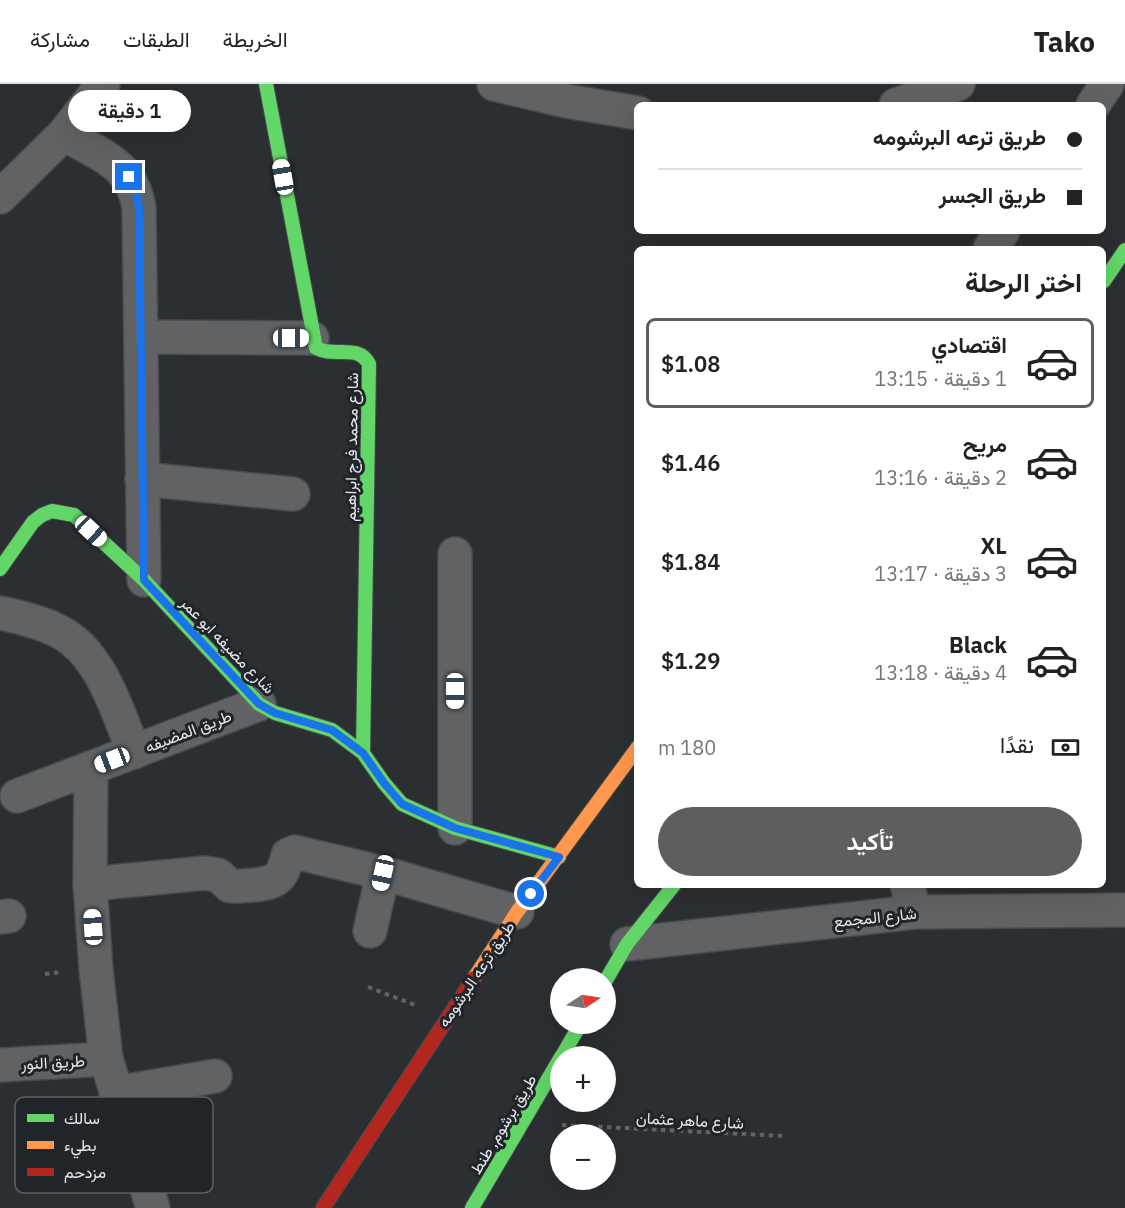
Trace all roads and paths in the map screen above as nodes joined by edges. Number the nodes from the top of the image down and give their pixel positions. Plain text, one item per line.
1 (103, 84) edge
2 (266, 84) edge
3 (494, 84) edge
4 (958, 84) edge
5 (1107, 84) edge
6 (905, 102) edge
7 (1094, 102) edge
8 (634, 112) edge
9 (64, 134) junction
10 (0, 197) edge
11 (1125, 250) edge
12 (1106, 278) edge
13 (141, 337) junction
14 (312, 338) junction
15 (142, 479) junction
16 (293, 494) dead end
17 (455, 554) dead end
18 (0, 569) edge
19 (144, 580) junction
20 (0, 613) edge
21 (259, 704) junction
22 (134, 752) junction
23 (363, 753) junction
24 (634, 753) edge
25 (91, 768) junction
26 (17, 796) dead end
27 (455, 828) junction
28 (559, 857) junction
29 (383, 873) junction
30 (90, 885) junction
31 (672, 888) edge
32 (911, 899) edge
33 (1125, 910) edge
34 (517, 912) junction
35 (370, 931) dead end
36 (627, 944) junction
37 (613, 968) edge
38 (368, 987) dead end
39 (446, 1018) junction
40 (106, 1059) junction
41 (0, 1065) edge
42 (215, 1076) dead end
43 (550, 1076) edge
44 (116, 1093) junction
45 (117, 1097) edge
46 (523, 1123) junction
47 (785, 1136) dead end
48 (148, 1193) edge
49 (153, 1208) edge
50 (323, 1208) edge
51 (472, 1208) edge

1 - 9 street
2 - 14 street
3 - 8 street
4 - 6 street
5 - 7 street
9 - 10 street
9 - 13 street
11 - 12 street
13 - 14 street
13 - 15 street
14 - 23 street, شارع محمد فرج ابراهيم
15 - 16 street
15 - 19 street
17 - 27 street
18 - 19 street, شارع مضيفه ابو عمر
19 - 21 street, شارع مضيفه ابو عمر
20 - 22 street
21 - 22 street, طريق المضيفه
21 - 23 street, شارع مضيفه ابو عمر
22 - 25 street, طريق المضيفه
23 - 27 street, شارع مضيفه ابو عمر
24 - 28 street, طريق ترعه البرشومه
25 - 26 street, طريق المضيفه
25 - 30 street
27 - 28 street, شارع مضيفه ابو عمر
28 - 34 street, طريق ترعه البرشومه
29 - 30 street
29 - 34 street
29 - 35 street
30 - 40 street
31 - 36 street
32 - 33 street, شارع المجمع
32 - 36 street, شارع المجمع
34 - 39 street, طريق ترعه البرشومه
36 - 37 street
38 - 39 path
39 - 50 street, طريق ترعه البرشومه
40 - 41 street, طريق النور
40 - 44 street
42 - 44 street
43 - 46 street, طريق برشوم, طنط
44 - 45 street
46 - 47 path, شارع ماهر عثمان
46 - 51 street, طريق برشوم, طنط
48 - 49 street

